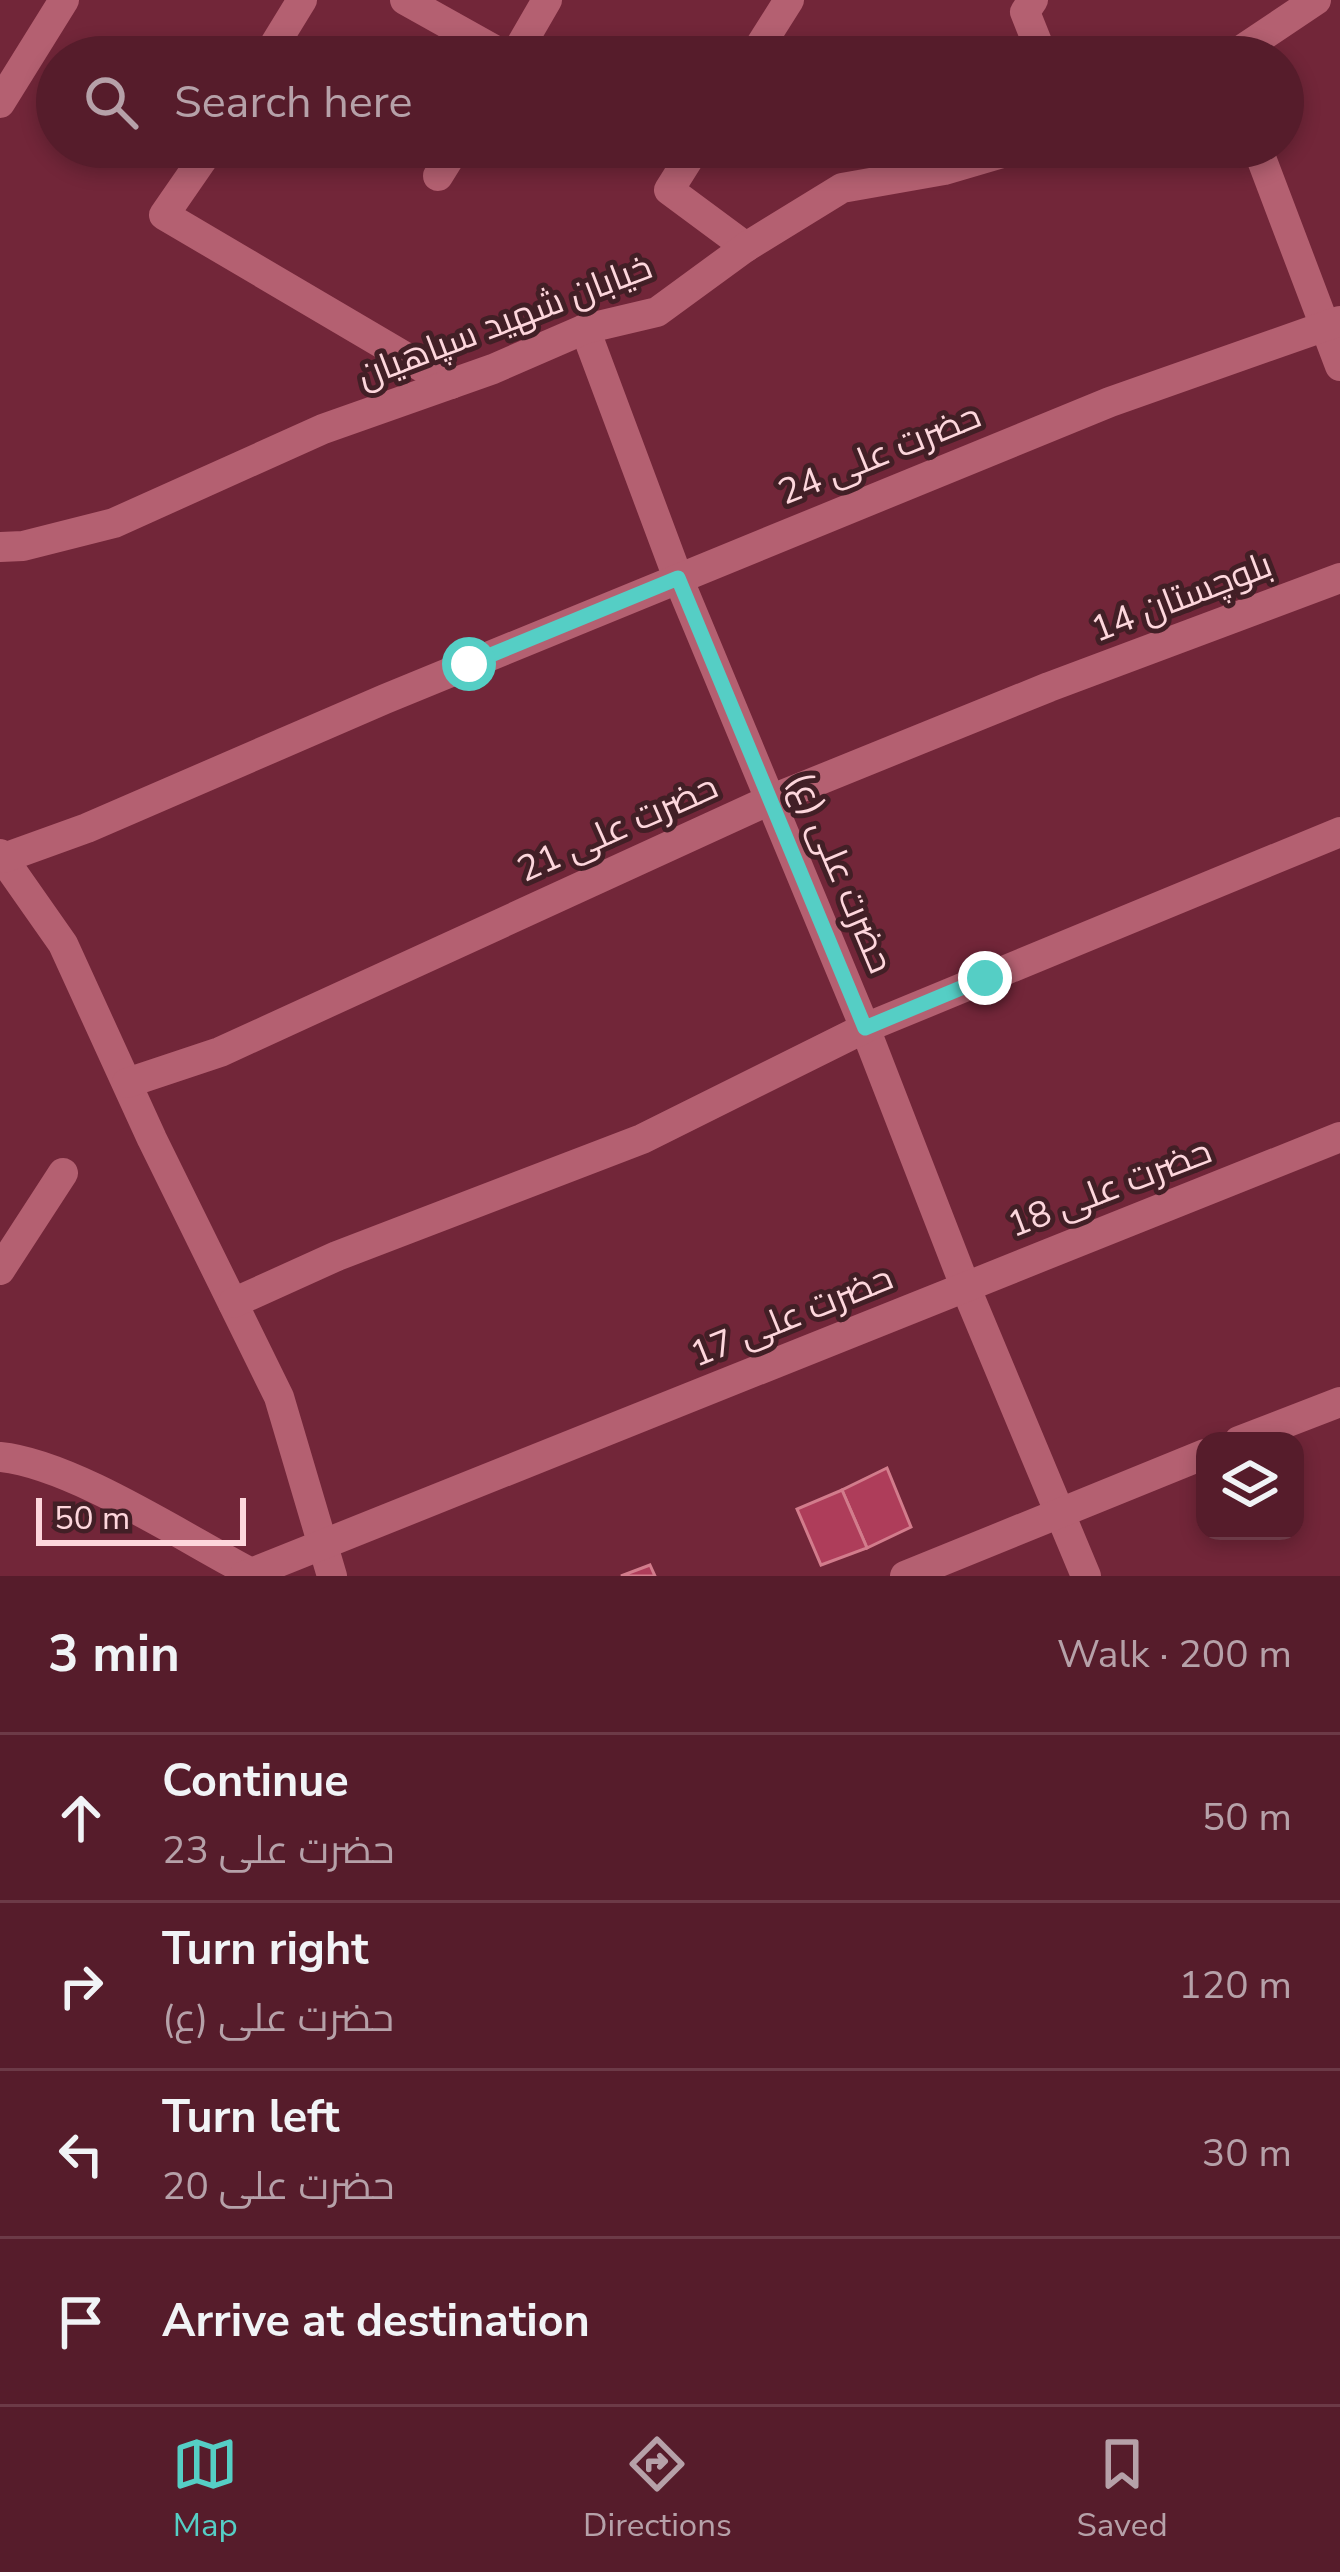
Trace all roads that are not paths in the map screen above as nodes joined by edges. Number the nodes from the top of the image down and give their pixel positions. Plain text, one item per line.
1 (64, 0) edge
2 (302, 0) edge
3 (406, 0) edge
4 (547, 0) edge
5 (789, 0) edge
6 (1033, 0) edge
7 (1302, 6) edge
8 (42, 36) edge
9 (280, 36) edge
10 (472, 36) edge
11 (524, 36) edge
12 (766, 36) edge
13 (1035, 36) edge
14 (1260, 36) edge
15 (36, 45) edge
16 (0, 103) edge
17 (196, 168) edge
18 (443, 168) edge
19 (683, 168) edge
20 (951, 168) edge
21 (1267, 168) edge
22 (438, 176) dead end
23 (746, 247) junction
24 (1332, 325) edge
25 (585, 329) junction
26 (1340, 366) edge
27 (452, 384) junction
28 (0, 548) edge
29 (678, 578) junction
30 (1340, 578) edge
31 (770, 800) junction
32 (1340, 832) edge
33 (2, 856) edge
34 (865, 1028) junction
35 (127, 1084) junction
36 (1340, 1137) edge
37 (63, 1173) dead end
38 (0, 1270) edge
39 (965, 1286) junction
40 (233, 1303) junction
41 (1340, 1402) edge
42 (1262, 1432) edge
43 (0, 1457) edge
44 (1196, 1457) edge
45 (1058, 1510) junction
46 (324, 1544) junction
47 (248, 1575) edge
48 (332, 1576) edge
49 (905, 1576) edge
50 (1086, 1576) edge

1 - 8 street
2 - 9 street
3 - 10 street
4 - 11 street
5 - 12 street
6 - 13 street
7 - 14 street
15 - 16 street
17 - 27 street
18 - 22 street
19 - 23 street
20 - 23 street, خیابان شهید سپاهیان
21 - 24 street
23 - 25 street, خیابان شهید سپاهیان
24 - 26 street
24 - 29 street, حضرت علی 24
25 - 27 street, خیابان شهید سپاهیان
25 - 29 street, حضرت علی (ع)
27 - 28 street, خیابان شهید سپاهیان
29 - 31 street, حضرت علی (ع)
29 - 33 street, حضرت علی 24
30 - 31 street, بلوچستان 14
31 - 34 street, حضرت علی (ع)
31 - 35 street, حضرت علی 21
32 - 34 street
33 - 35 street
34 - 39 street, حضرت علی (ع)
34 - 40 street
35 - 40 street
36 - 39 street, حضرت علی 18
37 - 38 street
39 - 45 street, حضرت علی (ع)
39 - 46 street, حضرت علی 17
40 - 46 street
41 - 42 street
43 - 47 street
44 - 45 street
45 - 49 street
45 - 50 street, حضرت علی (ع)
46 - 47 street, حضرت علی 17
46 - 48 street

